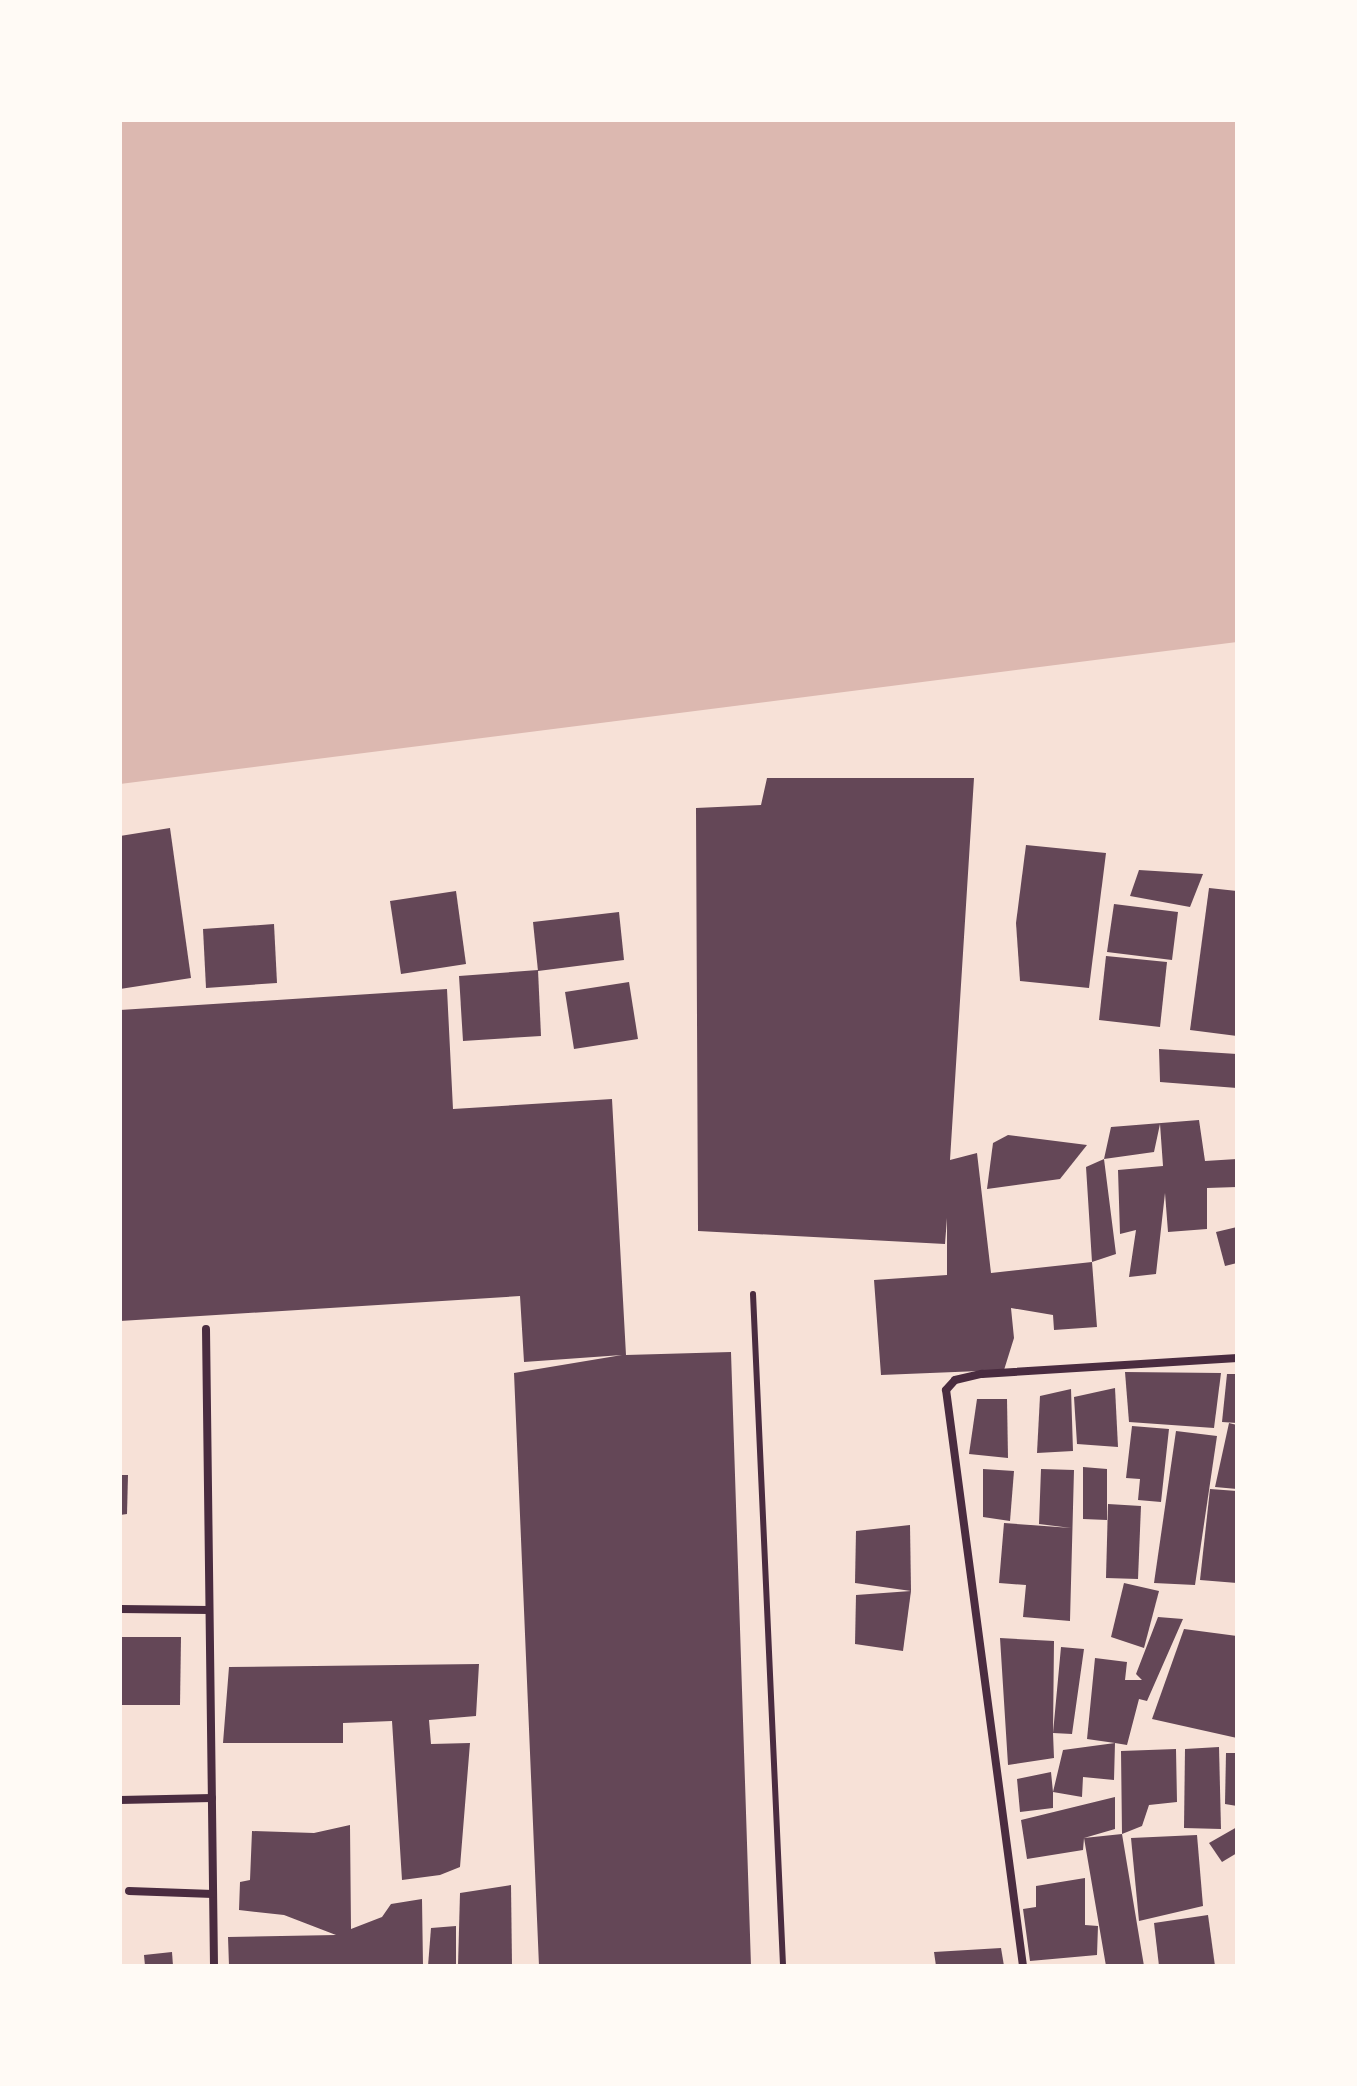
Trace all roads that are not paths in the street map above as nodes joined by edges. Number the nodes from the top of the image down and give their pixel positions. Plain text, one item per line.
1 (753, 1294) dead end
2 (206, 1329) dead end
3 (1237, 1358) edge
4 (120, 1609) edge
5 (209, 1610) junction
6 (212, 1798) junction
7 (120, 1800) edge
8 (129, 1891) dead end
9 (213, 1894) junction
10 (214, 1966) edge
11 (783, 1966) edge
12 (1023, 1966) edge

1 - 11 lane
2 - 5 street
3 - 12 street
4 - 5 street
5 - 6 street
6 - 7 street
6 - 9 street
8 - 9 street
9 - 10 street

